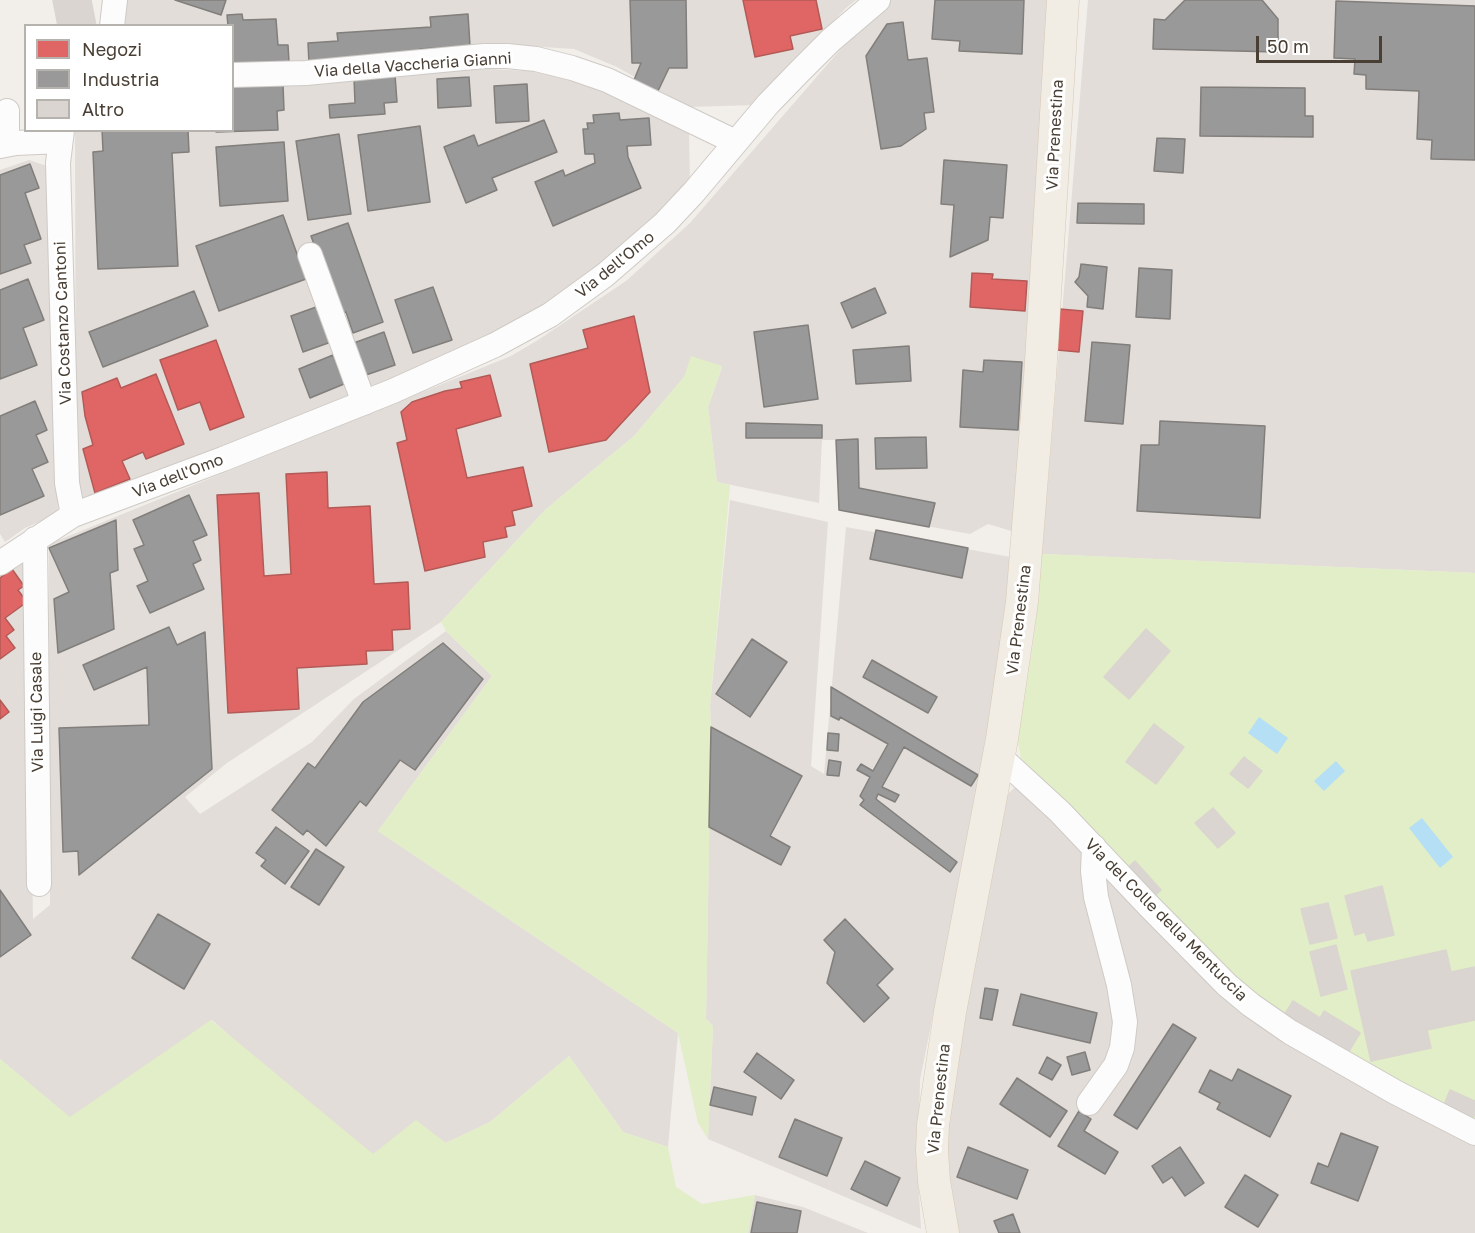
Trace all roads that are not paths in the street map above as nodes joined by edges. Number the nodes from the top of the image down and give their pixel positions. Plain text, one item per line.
1 (115, 0) edge
2 (878, 0) edge
3 (1063, 0) edge
4 (112, 24) edge
5 (234, 75) edge
6 (14, 110) edge
7 (59, 134) edge
8 (734, 144) junction
9 (4, 145) edge
10 (310, 255) dead end
11 (364, 403) junction
12 (73, 515) junction
13 (35, 539) junction
14 (0, 563) edge
15 (999, 756) junction
16 (1094, 847) junction
17 (39, 884) dead end
18 (1089, 1102) dead end
19 (1475, 1132) edge
20 (943, 1233) edge

1 - 4 street
2 - 8 street, Via dell'Omo
3 - 15 main road, Via Prenestina
5 - 8 street, Via della Vaccheria Gianni
6 - 9 street
7 - 9 street
7 - 12 street, Via Costanzo Cantoni
8 - 11 street, Via dell'Omo
10 - 11 street
11 - 12 street, Via dell'Omo
12 - 13 street, Via dell'Omo
13 - 14 street, Via dell'Omo
13 - 17 street, Via Luigi Casale
15 - 16 street, Via del Colle della Mentuccia
15 - 20 main road, Via Prenestina
16 - 18 street
16 - 19 street, Via del Colle della Mentuccia

